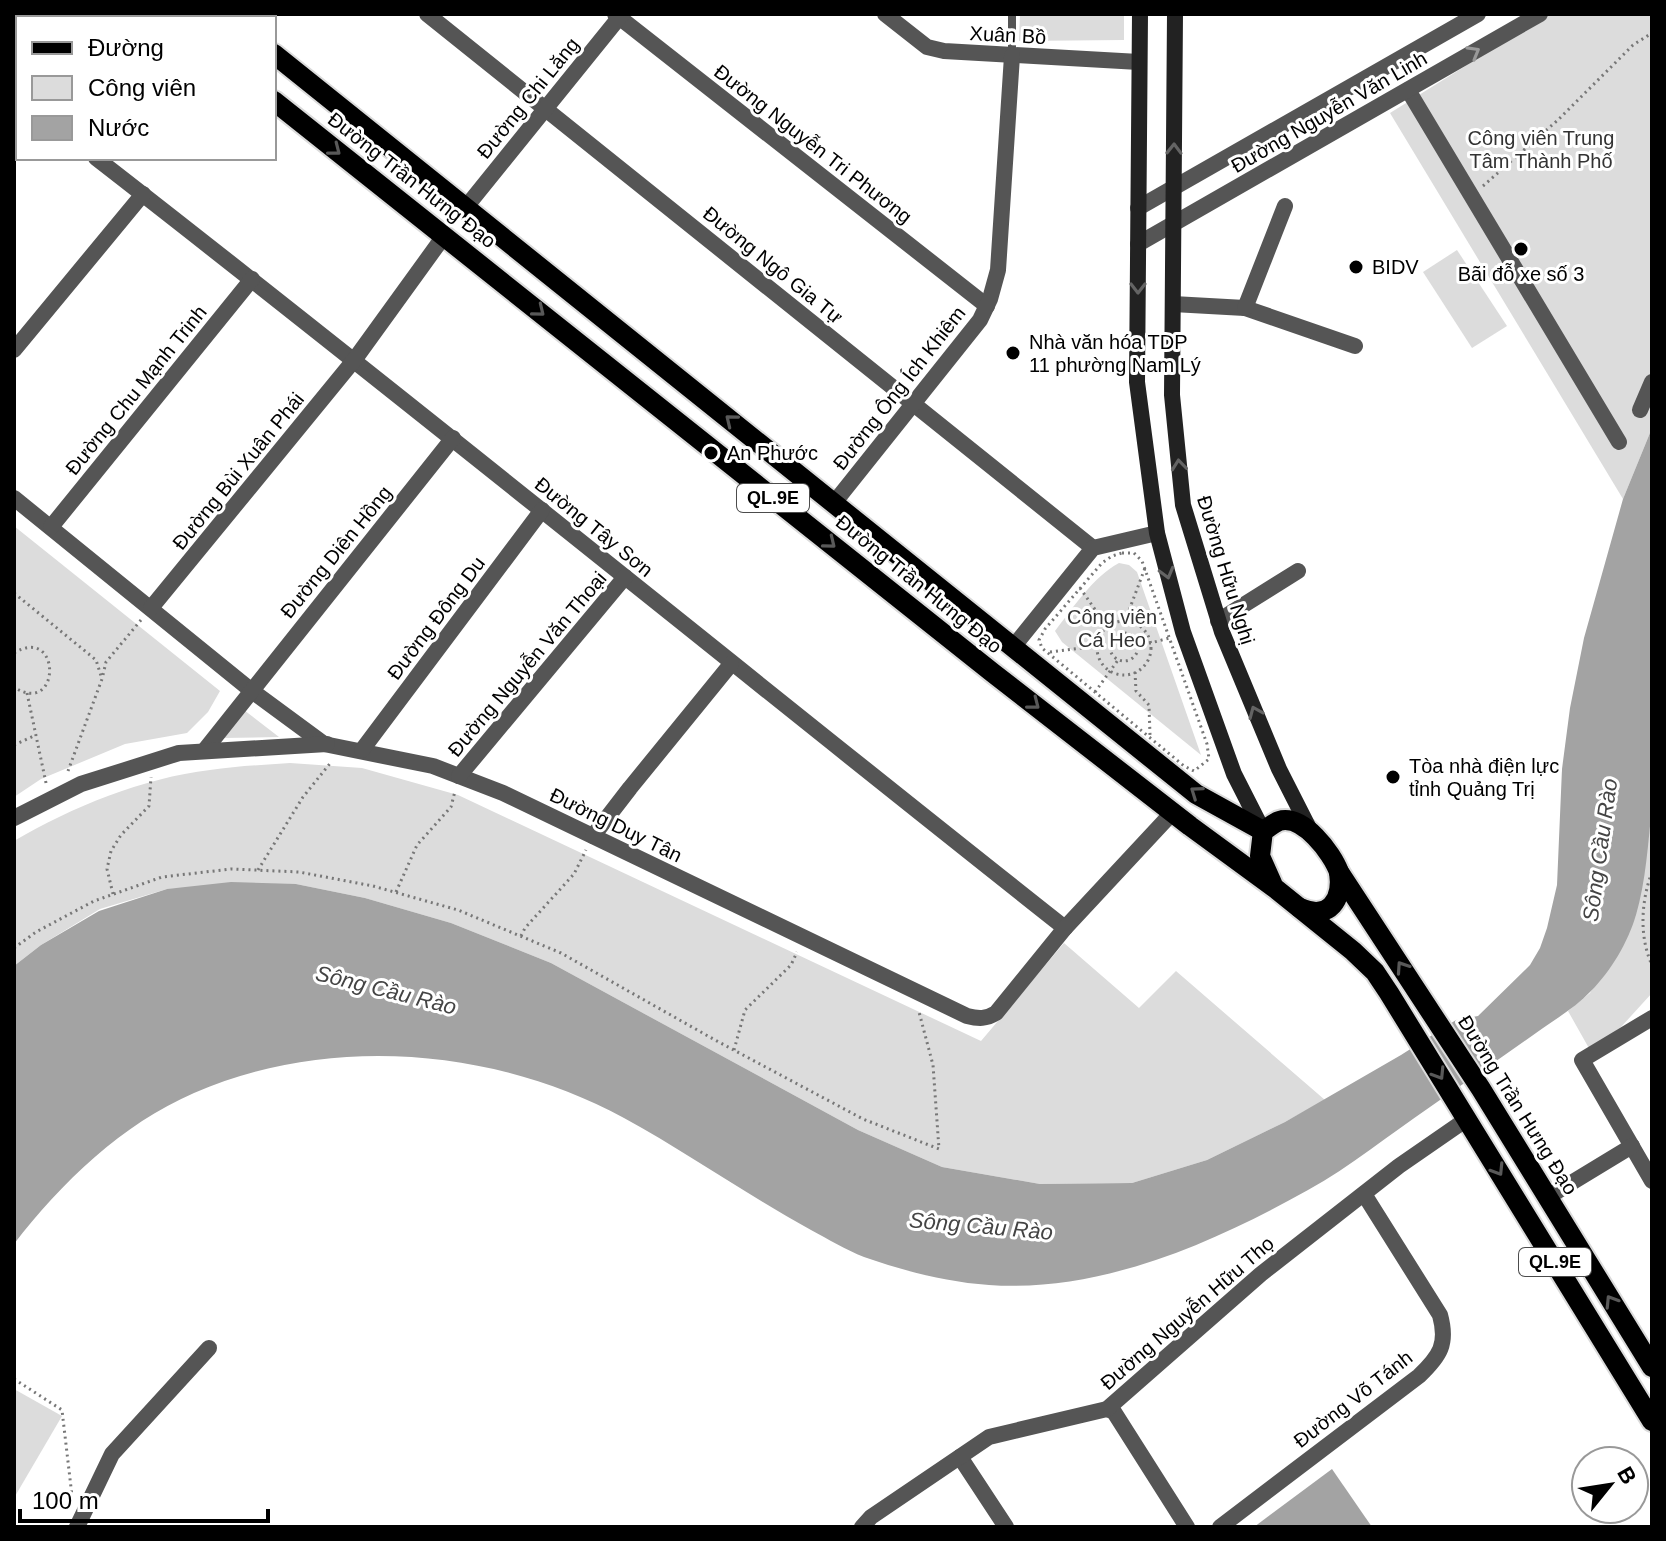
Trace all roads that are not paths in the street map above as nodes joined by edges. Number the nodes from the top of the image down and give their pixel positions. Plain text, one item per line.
1 (427, 14) edge
2 (885, 14) edge
3 (1012, 14) edge
4 (1140, 14) edge
5 (1175, 14) edge
6 (1540, 14) edge
7 (619, 15) edge
8 (1472, 16) edge
9 (276, 56) edge
10 (1012, 56) junction
11 (1139, 62) junction
12 (1392, 63) junction
13 (1408, 90) junction
14 (276, 103) edge
15 (545, 106) junction
16 (99, 160) edge
17 (1173, 188) junction
18 (143, 194) junction
19 (1285, 206) dead end
20 (466, 207) junction
21 (1138, 208) junction
22 (1173, 224) junction
23 (444, 236) junction
24 (1138, 244) junction
25 (252, 279) junction
26 (1173, 304) junction
27 (987, 306) junction
28 (1245, 308) junction
29 (1355, 346) dead end
30 (14, 350) edge
31 (355, 359) junction
32 (1652, 382) edge
33 (914, 404) junction
34 (1640, 410) dead end
35 (453, 438) junction
36 (1619, 442) dead end
37 (14, 498) edge
38 (834, 503) junction
39 (542, 510) junction
40 (51, 527) junction
41 (1157, 533) junction
42 (1093, 548) junction
43 (1298, 571) dead end
44 (625, 577) junction
45 (151, 608) junction
46 (1218, 621) junction
47 (1014, 646) junction
48 (731, 664) junction
49 (993, 673) junction
50 (252, 691) junction
51 (337, 745) junction
52 (362, 750) junction
53 (204, 751) junction
54 (459, 776) junction
55 (1173, 812) junction
56 (14, 818) edge
57 (1263, 831) junction
58 (1311, 834) junction
59 (593, 836) junction
60 (1339, 872) junction
61 (1276, 889) junction
62 (1297, 906) junction
63 (1065, 928) junction
64 (1652, 1018) edge
65 (1462, 1112) junction
66 (1632, 1146) junction
67 (1652, 1181) edge
68 (1364, 1194) junction
69 (1548, 1197) junction
70 (209, 1348) dead end
71 (1652, 1367) edge
72 (1107, 1409) junction
73 (1652, 1421) edge
74 (960, 1457) junction
75 (866, 1522) edge
76 (77, 1527) edge
77 (1006, 1527) edge
78 (1187, 1527) edge
79 (1220, 1527) edge

1 - 15 street, Đường Ngô Gia Tự
2 - 10 street, Xuân Bồ
3 - 10 lane
4 - 11 main road
17 -> 5 main road, Đường Hữu Nghị
13 -> 6 street, Đường Nguyễn Văn Linh
7 - 15 street, Đường Chi Lăng
7 - 27 street, Đường Nguyễn Tri Phương
8 - 12 street, Đường Nguyễn Văn Linh
9 - 20 main road, Đường Trần Hưng Đạo / QL.9E
10 - 11 street, Xuân Bồ
10 - 27 street, Đường Ông Ích Khiêm
11 - 21 main road
12 - 13 street
12 - 17 street, Đường Nguyễn Văn Linh
13 - 22 street, Đường Nguyễn Văn Linh
13 - 36 street
14 -> 23 main road, Đường Trần Hưng Đạo / QL.9E
15 - 20 street, Đường Chi Lăng
15 - 33 street, Đường Ngô Gia Tự
16 - 18 street, Đường Tây Sơn
17 - 21 street, Đường Nguyễn Văn Linh
17 - 22 main road, Đường Hữu Nghị
18 - 25 street, Đường Tây Sơn
18 - 30 street
19 - 28 street
20 - 23 main road
38 -> 20 main road, Đường Trần Hưng Đạo / QL.9E
21 - 24 main road
22 - 24 street, Đường Nguyễn Văn Linh
22 - 26 main road, Đường Hữu Nghị
23 - 31 street, Đường Bùi Xuân Phái
23 -> 49 main road, Đường Trần Hưng Đạo / QL.9E
24 -> 41 main road
25 - 31 street, Đường Tây Sơn
25 - 40 street, Đường Chu Mạnh Trinh
26 - 28 street
46 -> 26 main road, Đường Hữu Nghị
27 - 33 street, Đường Ông Ích Khiêm
28 - 29 street
31 - 35 street, Đường Tây Sơn
31 - 45 street, Đường Bùi Xuân Phái
32 - 34 street
33 - 38 street, Đường Ông Ích Khiêm
33 - 42 street, Đường Ngô Gia Tự
35 - 39 street, Đường Tây Sơn
35 - 50 street, Đường Diên Hồng
37 - 40 street, Đường Duy Tân
38 - 47 main road, Đường Trần Hưng Đạo / QL.9E
39 - 44 street, Đường Tây Sơn
39 - 52 street, Đường Đông Du
40 - 45 street, Đường Duy Tân
41 - 42 street
41 -> 57 main road
42 - 47 street
43 - 46 street
44 - 48 street, Đường Tây Sơn
44 - 54 street, Đường Nguyễn Văn Thoại
45 - 50 street, Đường Duy Tân
58 -> 46 main road, Đường Hữu Nghị
47 - 49 main road
57 -> 47 main road, Đường Trần Hưng Đạo / QL.9E
48 - 59 street
48 - 63 street, Đường Tây Sơn
49 -> 55 main road, Đường Trần Hưng Đạo / QL.9E
50 - 51 street, Đường Duy Tân
50 - 53 street, Đường Diên Hồng
51 - 52 street, Đường Duy Tân
51 - 53 street
52 - 54 street, Đường Duy Tân
53 - 56 street
54 - 59 street, Đường Duy Tân
55 - 61 main road, Đường Trần Hưng Đạo / QL.9E
55 - 63 street, Đường Duy Tân
57 - 58 main road
57 - 61 main road, Đường Trần Hưng Đạo
58 - 60 main road, Đường Trần Hưng Đạo
59 - 63 street, Đường Duy Tân
60 - 62 main road
69 -> 60 main road, Đường Trần Hưng Đạo / QL.9E
61 - 62 main road, Đường Trần Hưng Đạo
62 -> 65 main road, Đường Trần Hưng Đạo / QL.9E
64 - 66 street
65 - 68 street, Đường Nguyễn Hữu Thọ
65 -> 73 main road, QL.9E
66 - 67 street
66 - 69 street
68 - 72 street, Đường Nguyễn Hữu Thọ
68 - 79 street, Đường Võ Tánh
71 -> 69 main road, Đường Trần Hưng Đạo / QL.9E
70 - 76 street
72 - 74 street, Đường Nguyễn Hữu Thọ
72 - 78 street
74 - 75 street, Đường Nguyễn Hữu Thọ
74 - 77 street

